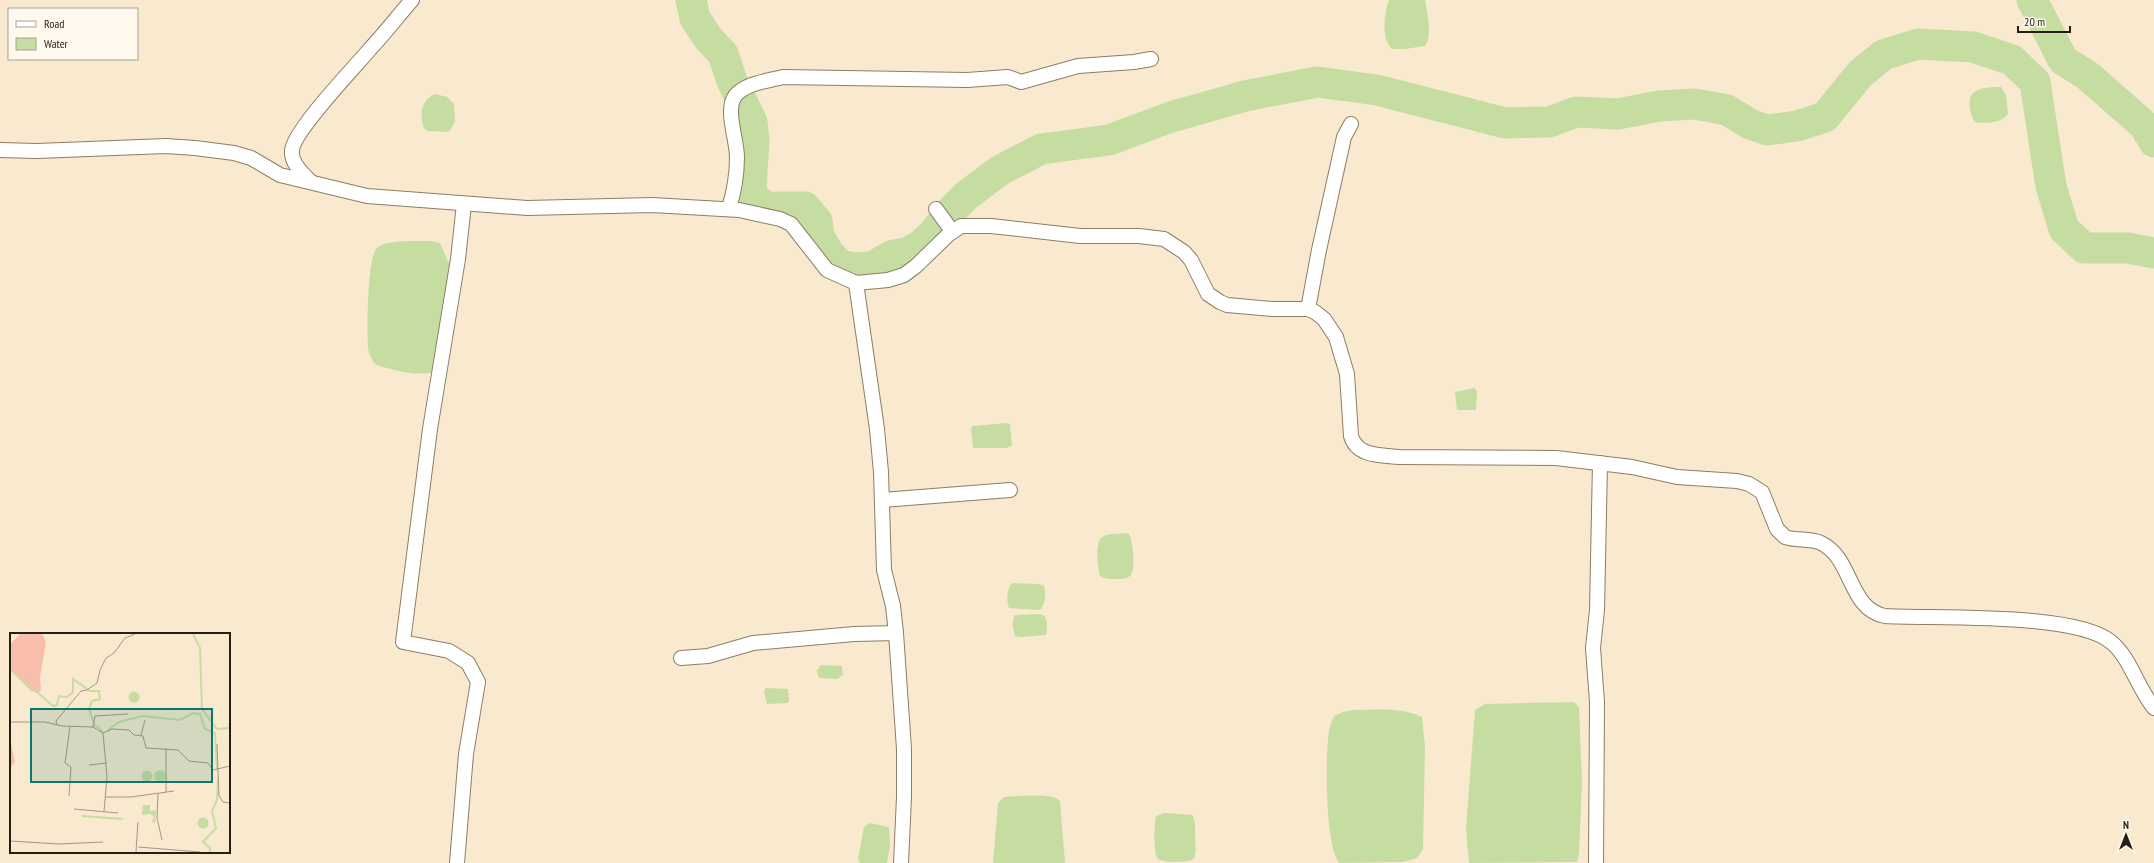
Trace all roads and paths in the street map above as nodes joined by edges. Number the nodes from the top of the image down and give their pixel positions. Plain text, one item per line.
1 (412, 0) edge
2 (1151, 59) dead end
3 (1352, 124) dead end
4 (0, 150) edge
5 (310, 181) junction
6 (464, 204) junction
7 (729, 208) junction
8 (936, 209) dead end
9 (950, 229) junction
10 (856, 283) junction
11 (1308, 309) junction
12 (1600, 463) junction
13 (1010, 490) dead end
14 (882, 500) junction
15 (896, 633) junction
16 (681, 658) dead end
17 (2154, 708) edge
18 (457, 863) edge
19 (902, 863) edge
20 (1596, 863) edge

1 - 5 street
2 - 7 street
3 - 11 street
4 - 5 street
5 - 6 street
6 - 7 street
6 - 18 street
7 - 10 street
8 - 9 street
9 - 10 street
9 - 11 street
10 - 14 street
11 - 12 street
12 - 17 street
12 - 20 street
13 - 14 street
14 - 15 street
15 - 16 street
15 - 19 street

